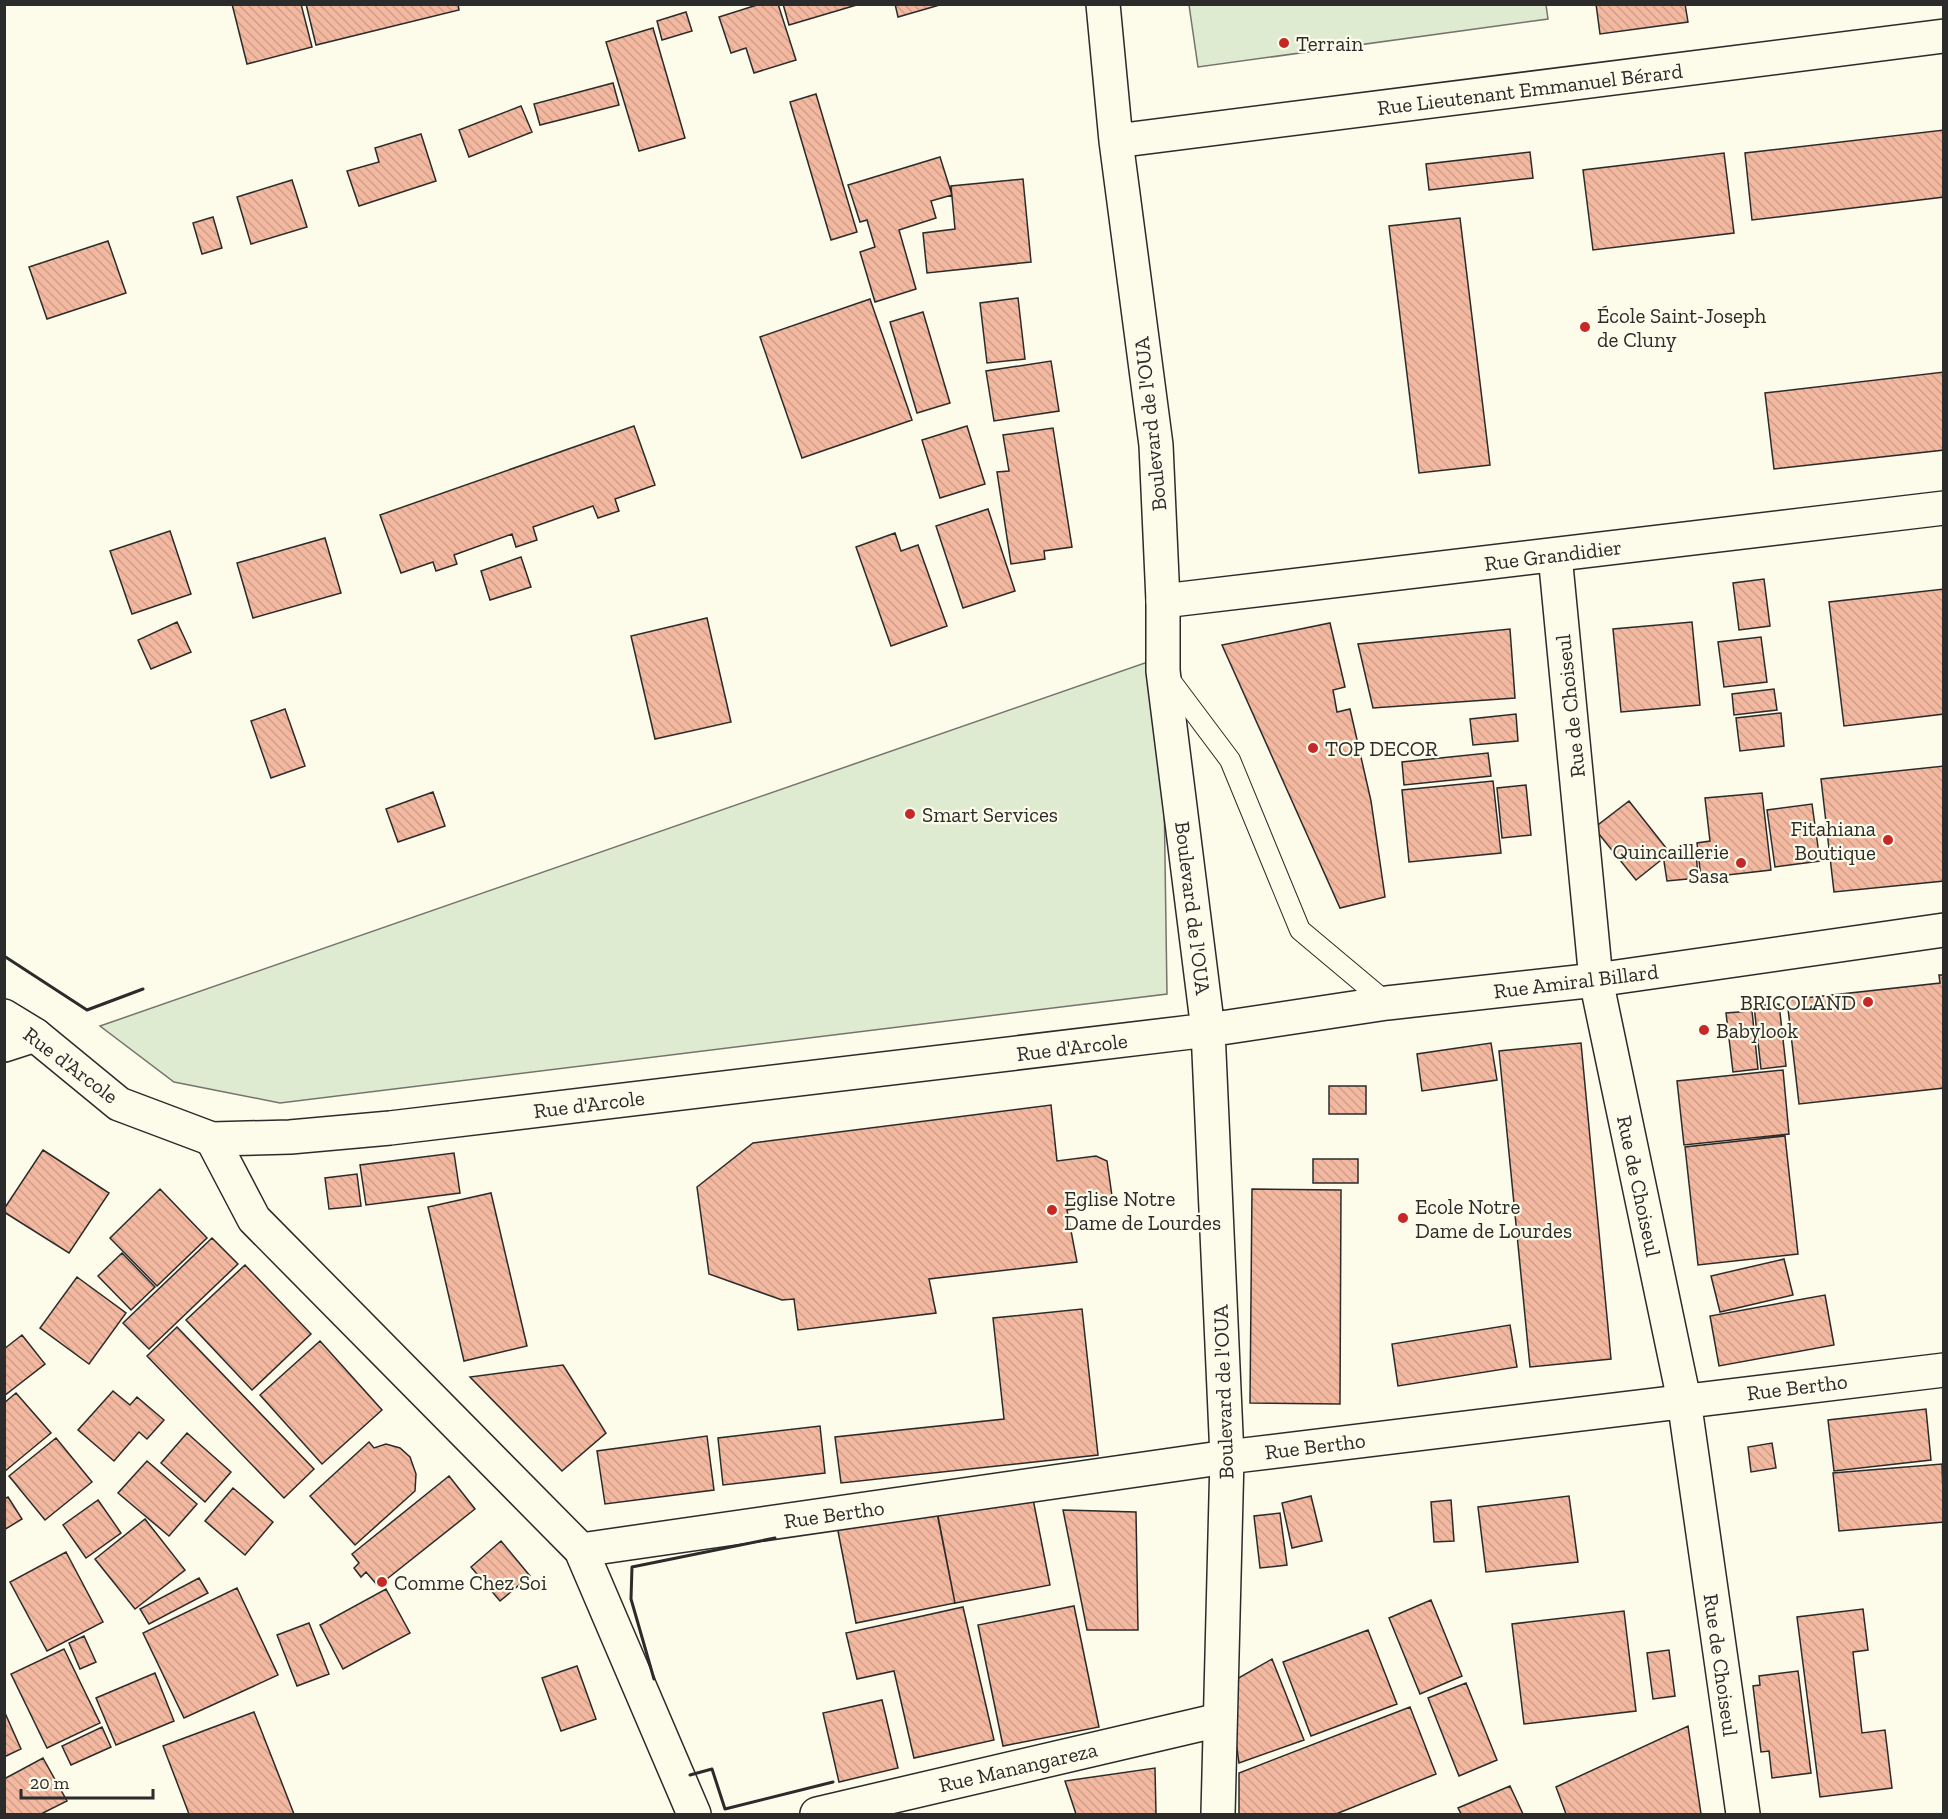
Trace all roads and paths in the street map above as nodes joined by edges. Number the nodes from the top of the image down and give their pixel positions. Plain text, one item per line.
1 (1103, 4) edge
2 (1944, 36) edge
3 (1116, 141) junction
4 (1944, 508) edge
5 (1555, 555) junction
6 (1163, 601) junction
7 (1163, 671) junction
8 (1944, 930) edge
9 (1596, 980) junction
10 (1387, 1003) junction
11 (4, 1016) edge
12 (1208, 1030) junction
13 (20, 1040) edge
14 (212, 1139) junction
15 (1944, 1370) edge
16 (1684, 1400) junction
17 (1227, 1457) junction
18 (581, 1550) junction
19 (1219, 1720) junction
20 (694, 1815) edge
21 (817, 1815) edge
22 (1218, 1815) edge
23 (1743, 1815) edge

1 - 3 street, Boulevard de l'OUA
2 - 3 street, Rue Lieutenant Emmanuel Bérard
3 - 6 street, Boulevard de l'OUA
4 - 5 street, Rue Grandidier
5 - 6 street, Rue Grandidier
5 - 9 street, Rue de Choiseul
6 - 7 street, Boulevard de l'OUA
7 - 10 lane
7 - 12 street, Boulevard de l'OUA
8 - 9 street, Rue Amiral Billard
9 - 10 street, Rue Amiral Billard
9 - 16 street, Rue de Choiseul
10 - 12 street, Rue Amiral Billard
11 - 13 street, Rue d'Arcole
12 - 14 street, Rue d'Arcole
12 - 17 street, Boulevard de l'OUA
13 - 14 street, Rue d'Arcole
14 - 18 street
15 - 16 street, Rue Bertho
16 - 17 street, Rue Bertho
16 - 23 street, Rue de Choiseul
17 - 18 street, Rue Bertho
17 - 19 street, Boulevard de l'OUA
18 - 20 street
19 - 21 street, Rue Manangareza
19 - 22 street, Boulevard de l'OUA

